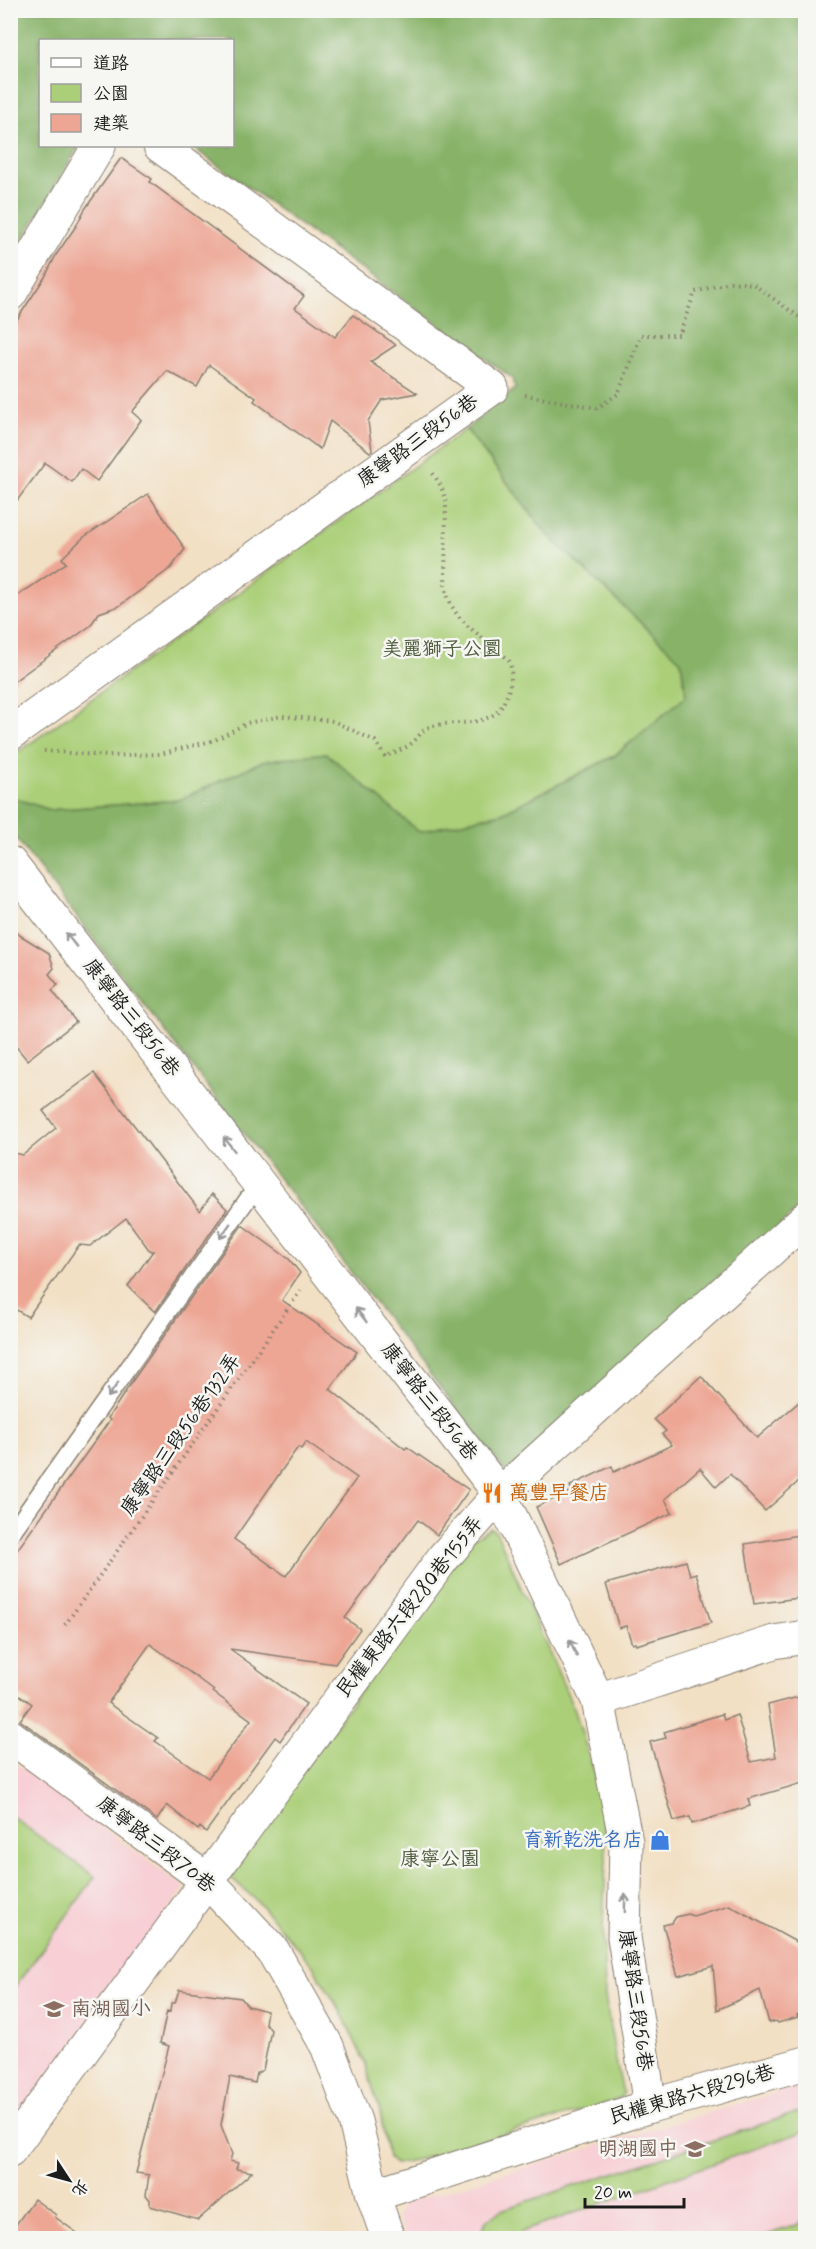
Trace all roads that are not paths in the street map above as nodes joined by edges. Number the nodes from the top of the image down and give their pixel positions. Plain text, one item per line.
1 (98, 147) edge
2 (161, 147) edge
3 (10, 294) edge
4 (15, 731) edge
5 (10, 863) edge
6 (259, 1184) junction
7 (806, 1218) edge
8 (500, 1494) junction
9 (10, 1534) edge
10 (806, 1637) edge
11 (598, 1700) junction
12 (10, 1736) edge
13 (207, 1880) junction
14 (806, 2063) edge
15 (650, 2106) junction
16 (10, 2150) edge
17 (373, 2195) junction
18 (388, 2238) edge

1 - 3 street
2 - 4 street, 康寧路三段56巷
6 -> 5 street, 康寧路三段56巷
8 -> 6 street, 康寧路三段56巷
6 -> 9 lane
7 - 8 street, 民權東路六段280巷155弄
11 -> 8 street, 康寧路三段56巷
8 - 13 street, 民權東路六段280巷155弄
10 - 11 street
15 -> 11 street, 康寧路三段56巷
12 - 13 street, 康寧路三段70巷
13 - 16 street, 民權東路六段280巷155弄
13 - 17 street, 康寧路三段70巷
14 - 15 street, 民權東路六段296巷
15 - 17 street, 民權東路六段296巷
17 - 18 street, 康寧路三段70巷

